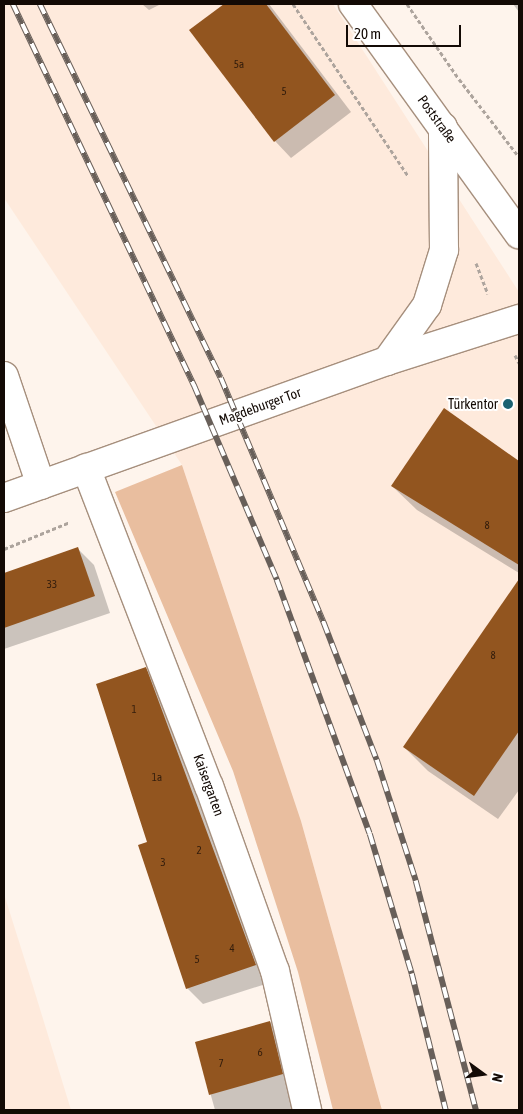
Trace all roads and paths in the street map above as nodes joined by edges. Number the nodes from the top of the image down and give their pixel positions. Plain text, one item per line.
1 (294, 4) edge
2 (353, 4) edge
3 (408, 4) edge
4 (443, 127) junction
5 (519, 157) edge
6 (411, 181) dead end
7 (519, 234) edge
8 (444, 250) junction
9 (509, 322) edge
10 (387, 361) junction
11 (4, 376) edge
12 (86, 468) junction
13 (41, 485) junction
14 (4, 498) edge
15 (102, 509) junction
16 (4, 549) edge
17 (307, 1110) edge

1 - 6 path
2 - 4 main road, Poststraße
3 - 5 path
4 - 7 main road, Poststraße
4 - 8 main road
8 - 9 path
8 - 10 main road
9 - 10 main road, Magdeburger Tor
10 - 12 main road, Magdeburger Tor
11 - 13 main road
12 - 13 main road, Magdeburger Tor
12 - 15 main road, Kaisergarten
13 - 14 main road, Magdeburger Tor
15 - 16 path
15 - 17 main road, Kaisergarten

